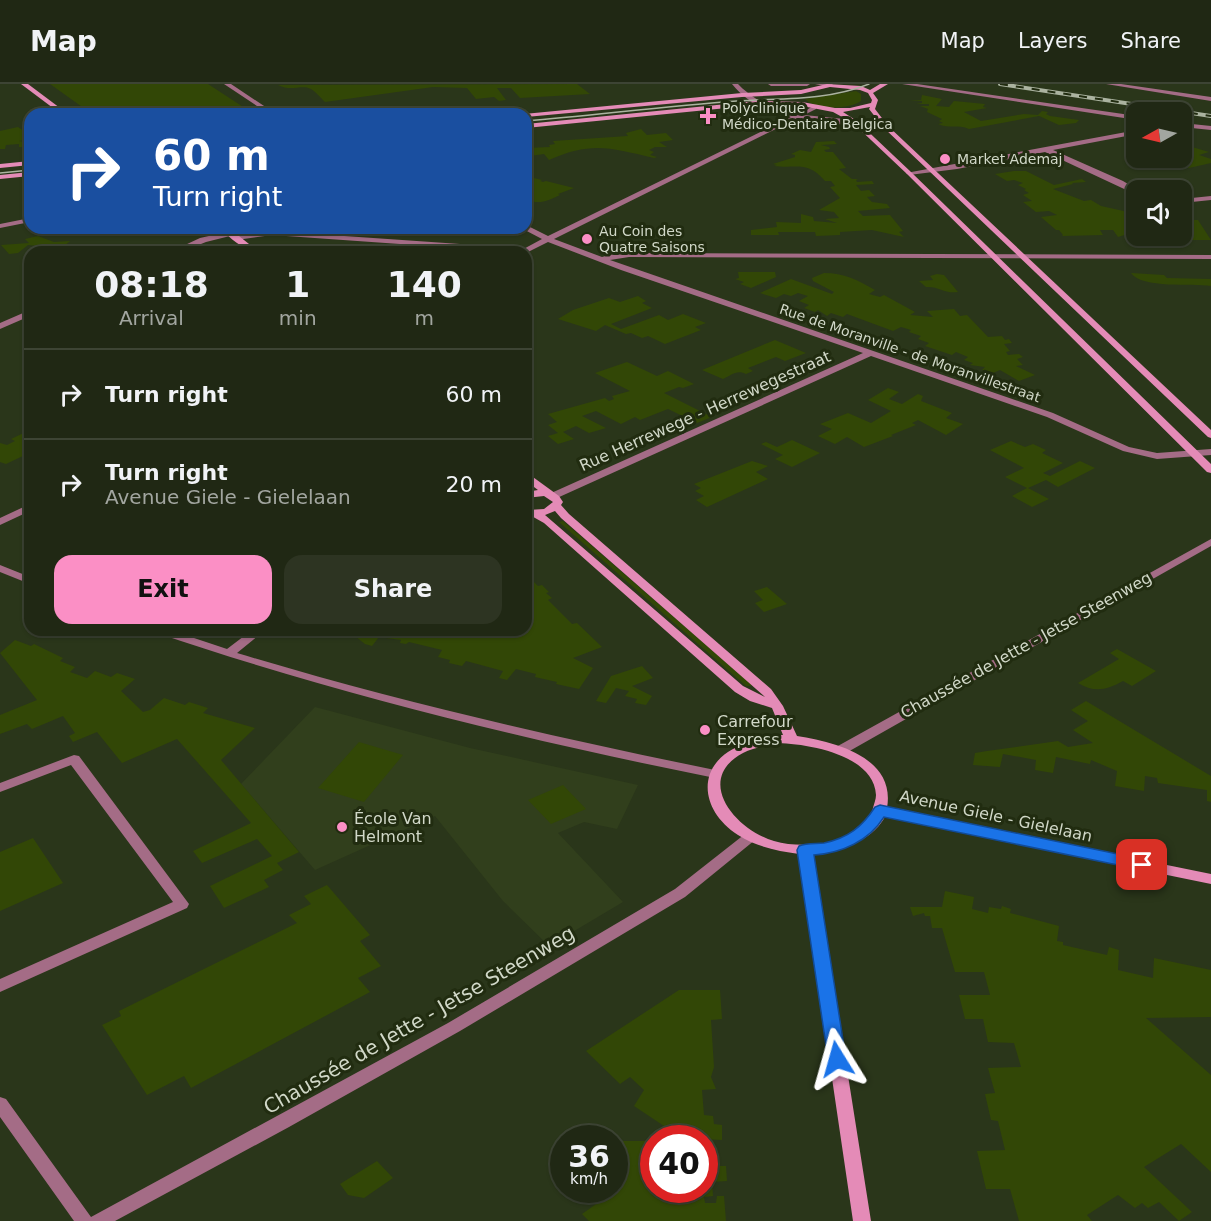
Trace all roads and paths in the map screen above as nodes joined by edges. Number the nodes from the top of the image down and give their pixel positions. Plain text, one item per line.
1 (24, 84) edge
2 (227, 84) edge
3 (735, 84) edge
4 (771, 84) edge
5 (807, 84) edge
6 (818, 84) edge
7 (885, 84) edge
8 (905, 84) edge
9 (1109, 84) edge
10 (830, 85) edge
11 (842, 85) edge
12 (801, 92) junction
13 (870, 92) junction
14 (742, 95) junction
15 (1211, 99) edge
16 (757, 103) junction
17 (802, 104) junction
18 (873, 104) junction
19 (57, 108) edge
20 (264, 108) edge
21 (814, 108) junction
22 (835, 110) junction
23 (532, 114) edge
24 (1126, 116) edge
25 (797, 117) junction
26 (855, 122) junction
27 (532, 125) edge
28 (1192, 126) edge
29 (1211, 128) edge
30 (1126, 134) edge
31 (1046, 150) junction
32 (24, 164) edge
33 (0, 166) edge
34 (932, 169) junction
35 (909, 173) junction
36 (24, 175) edge
37 (0, 177) edge
38 (1126, 187) edge
39 (1211, 198) edge
40 (1192, 200) edge
41 (24, 221) edge
42 (0, 226) edge
43 (532, 231) edge
44 (226, 234) edge
45 (231, 234) edge
46 (286, 234) edge
47 (550, 238) junction
48 (188, 246) edge
49 (243, 246) edge
50 (460, 246) edge
51 (532, 247) edge
52 (992, 256) junction
53 (1024, 257) junction
54 (1211, 257) edge
55 (602, 260) junction
56 (24, 316) edge
57 (0, 326) edge
58 (869, 354) junction
59 (1211, 435) edge
60 (1211, 452) edge
61 (1195, 454) junction
62 (1211, 470) edge
63 (532, 480) edge
64 (532, 493) edge
65 (553, 498) junction
66 (24, 510) edge
67 (532, 511) edge
68 (532, 512) edge
69 (0, 522) edge
70 (1211, 542) edge
71 (0, 568) edge
72 (24, 578) edge
73 (176, 636) edge
74 (251, 636) edge
75 (228, 654) junction
76 (777, 706) junction
77 (791, 738) junction
78 (841, 750) junction
79 (715, 774) junction
80 (0, 788) edge
81 (880, 811) junction
82 (750, 837) junction
83 (805, 850) junction
84 (1211, 879) edge
85 (0, 986) edge
86 (0, 1104) edge
87 (84, 1221) edge
88 (98, 1221) edge
89 (862, 1221) edge

1 - 19 street
2 - 20 street
3 - 14 street
4 - 5 street
6 - 10 street
7 - 13 street
8 - 24 street
9 - 15 street
10 - 11 street
10 - 12 street
11 - 13 street
12 - 14 street
12 - 17 street
13 - 18 street
14 - 16 street
14 - 23 street
16 - 17 street
16 - 25 street
16 - 27 street
17 - 21 street
18 - 22 street
18 - 34 street
21 - 22 street
21 - 25 street
22 - 26 street
25 - 26 street
25 - 47 street
26 - 35 street
28 - 29 street
30 - 31 street
31 - 34 street
31 - 38 street
32 - 33 street
34 - 35 street
34 - 53 street
35 - 52 street
36 - 37 street
39 - 40 street
41 - 42 street
43 - 47 street, Rue de Moranville - de Moranvillestraat
44 - 48 street
45 - 49 street
46 - 50 street
47 - 51 street
47 - 55 street, Rue de Moranville - de Moranvillestraat
52 - 53 street
52 - 55 street
52 - 61 street
53 - 54 street
53 - 59 street
55 - 58 street, Rue de Moranville - de Moranvillestraat
56 - 57 street
58 - 61 street, Rue de Moranville - de Moranvillestraat
58 - 65 street, Rue Herrewege - Herrewegestraat
60 - 61 street, Rue de Moranville - de Moranvillestraat
61 - 62 street
63 - 65 street
64 - 65 street
65 - 67 street
65 - 76 street
66 - 69 street
68 - 76 street
70 - 78 street, Chaussée de Jette - Jetse Steenweg
71 - 72 street
73 - 75 street
74 - 75 street
75 - 79 street
76 - 77 street
77 - 78 street
77 - 79 street
78 - 81 street
79 - 82 street
80 - 85 street
81 - 83 street
81 - 84 street, Avenue Giele - Gielelaan
82 - 83 street
82 - 88 street, Chaussée de Jette - Jetse Steenweg
83 - 89 street
86 - 87 street

